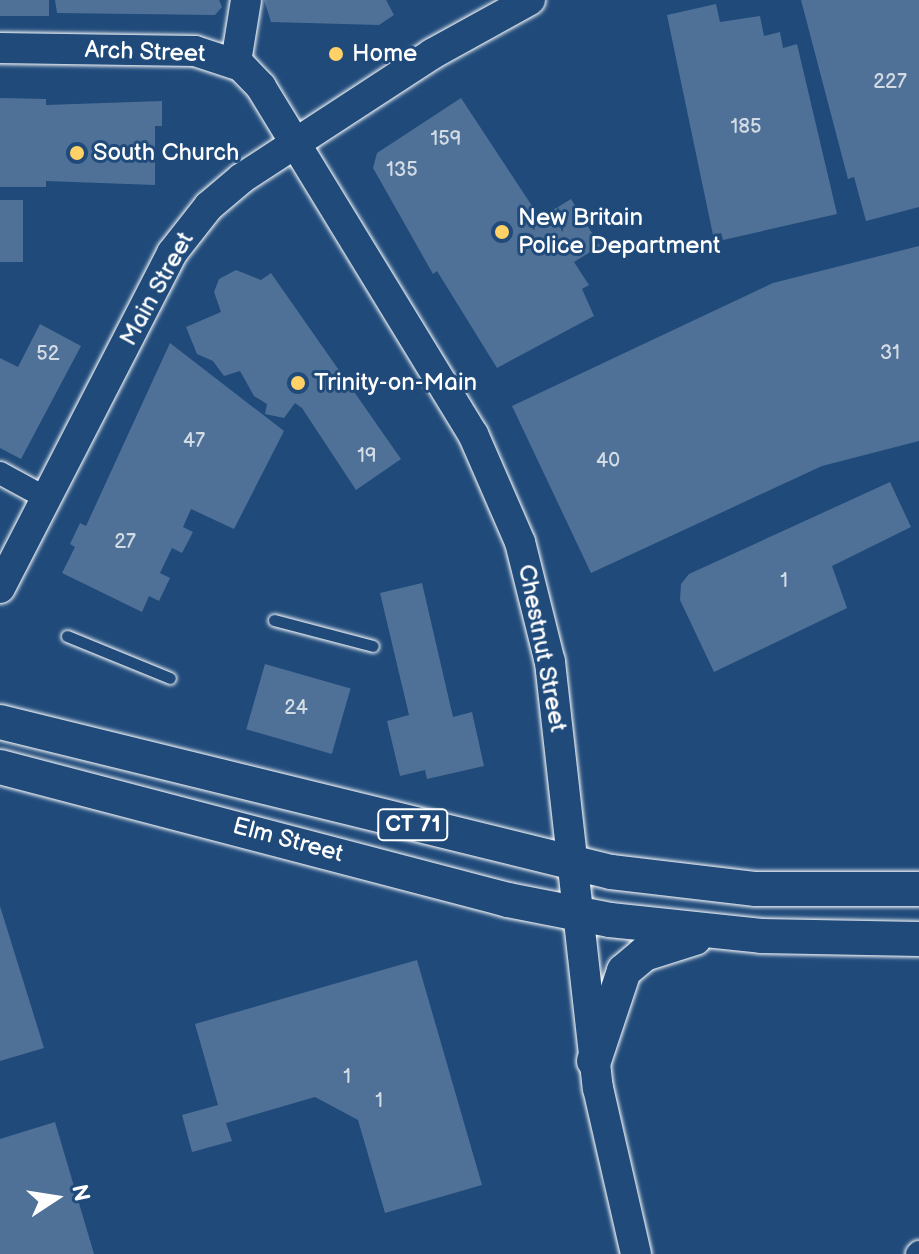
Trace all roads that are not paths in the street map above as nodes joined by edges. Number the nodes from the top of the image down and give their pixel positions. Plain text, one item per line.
1 (246, 0) edge
2 (530, 0) edge
3 (0, 48) edge
4 (236, 62) junction
5 (294, 144) junction
6 (0, 473) edge
7 (46, 498) junction
8 (0, 588) edge
9 (274, 620) dead end
10 (67, 636) dead end
11 (373, 646) dead end
12 (170, 678) dead end
13 (0, 722) edge
14 (0, 767) edge
15 (193, 767) junction
16 (114, 792) junction
17 (572, 863) junction
18 (919, 889) edge
19 (577, 914) junction
20 (716, 933) junction
21 (919, 939) edge
22 (594, 1061) junction
23 (636, 1254) edge

1 - 4 street
2 - 5 street, Main Street
3 - 4 street, Arch Street
4 - 5 street, Arch Street
5 - 7 street, Main Street
5 - 17 street, Chestnut Street
6 - 7 street
7 - 8 street, Main Street
9 - 11 lane
10 - 12 lane
13 - 15 main road, Elm Street / CT 71
14 - 16 main road, Elm Street / CT 71
15 - 16 main road
15 - 17 main road, Elm Street / CT 71
16 - 19 main road, Elm Street / CT 71
17 - 18 main road, CT 71
17 - 19 street, Chestnut Street
19 - 20 main road, CT 71
19 - 22 street, Chestnut Street
20 - 21 main road, CT 71
20 - 22 main road
22 - 23 street, Chestnut Street

